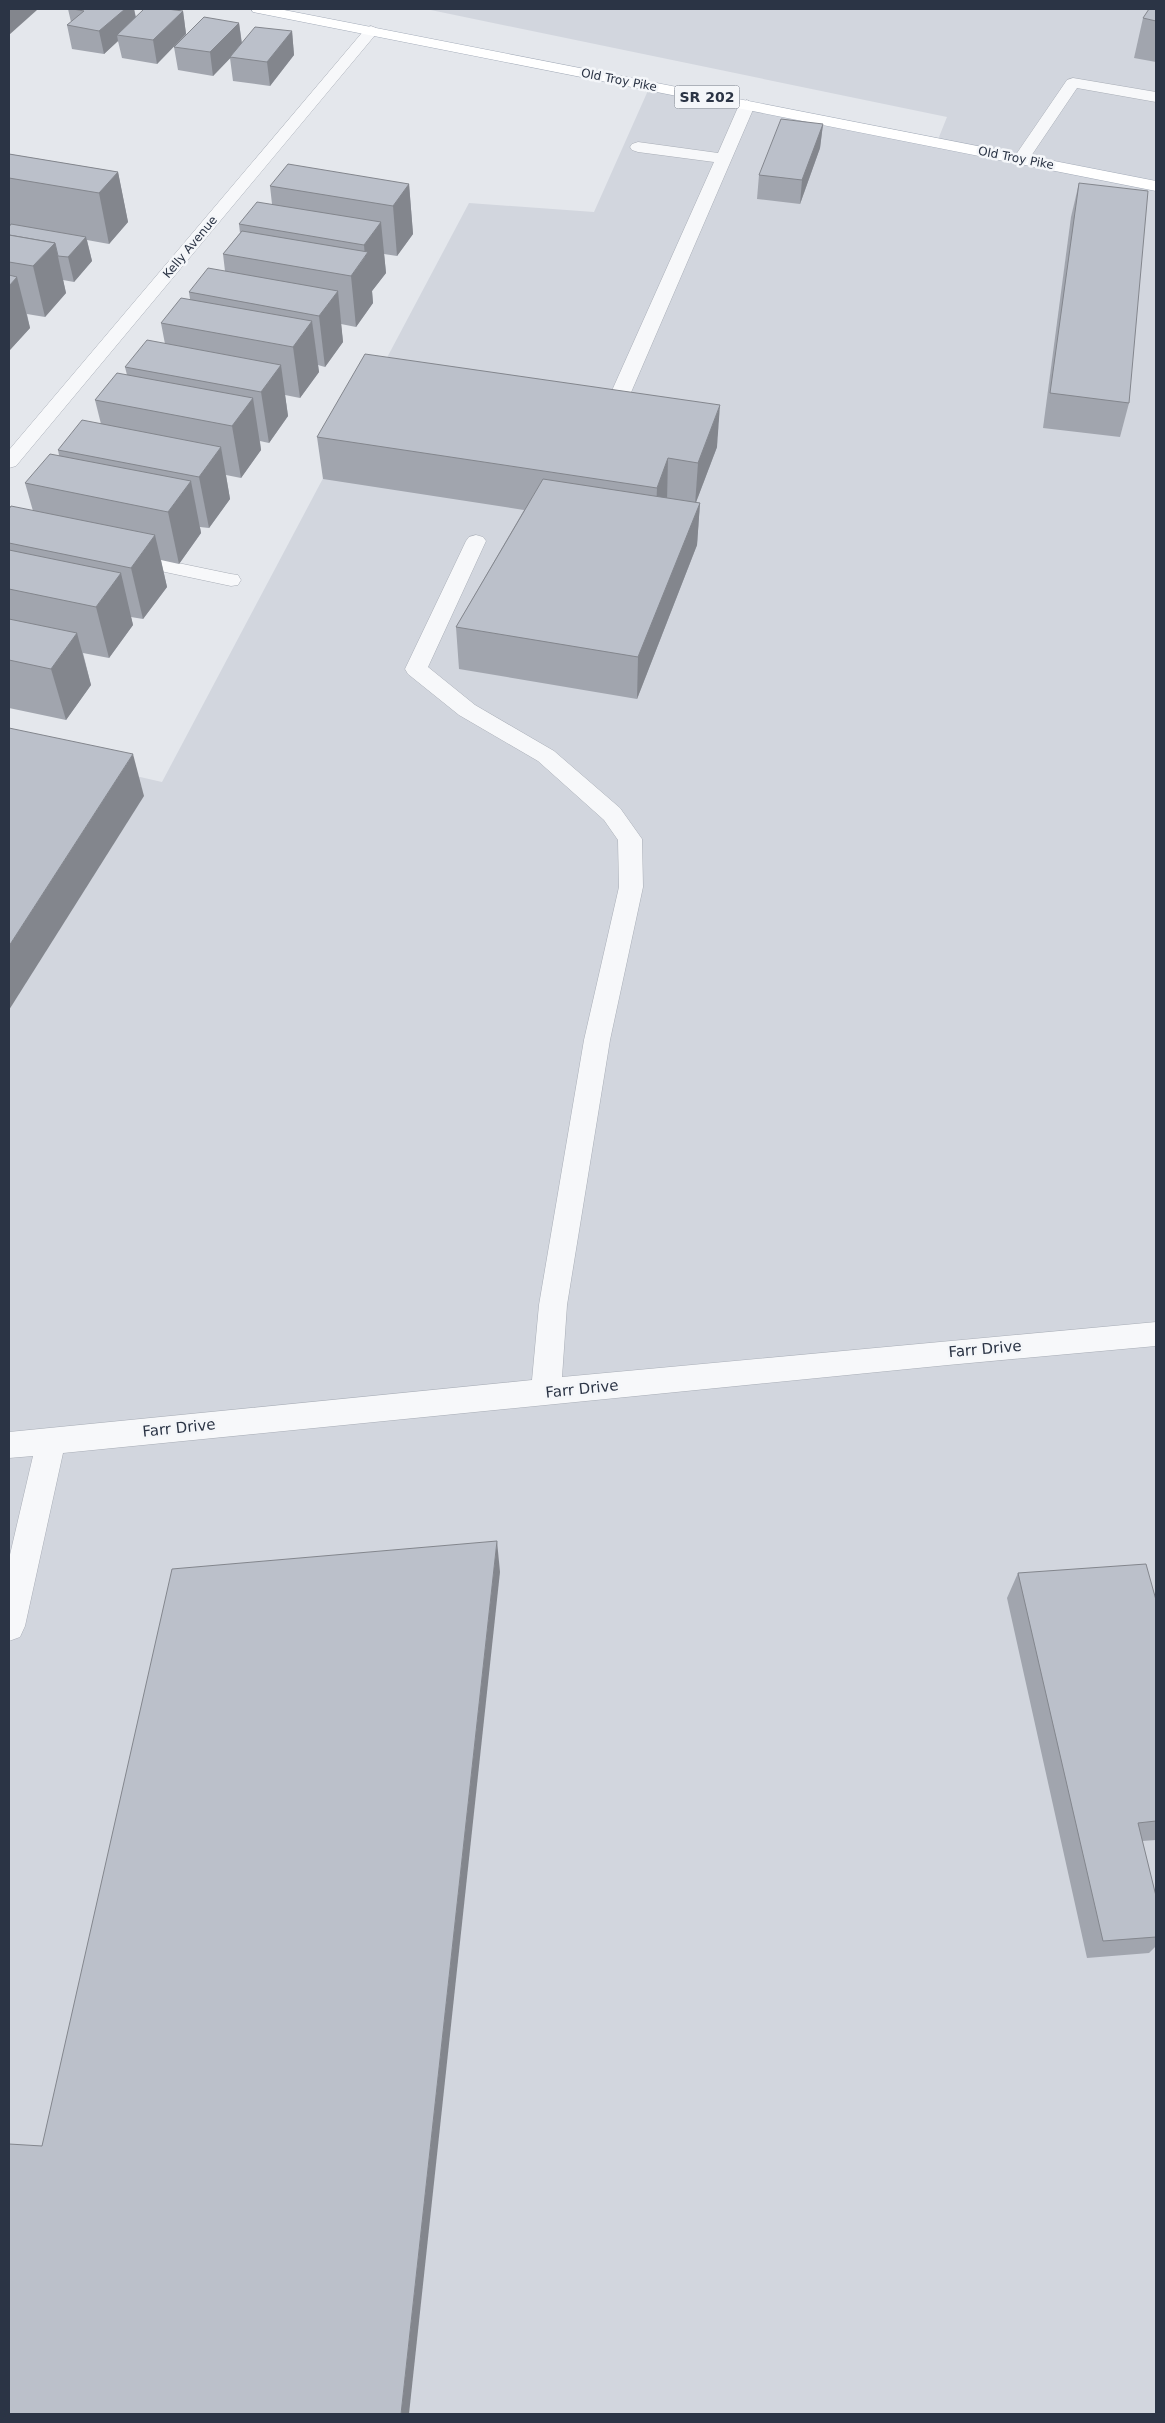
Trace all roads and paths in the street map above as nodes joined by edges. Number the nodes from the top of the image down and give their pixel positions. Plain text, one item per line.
1 (258, 9) edge
2 (371, 31) junction
3 (1156, 97) edge
4 (746, 105) junction
5 (638, 147) dead end
6 (724, 159) junction
7 (1021, 159) junction
8 (1156, 186) edge
9 (616, 404) edge
10 (9, 462) edge
11 (476, 540) dead end
12 (106, 554) edge
13 (231, 580) dead end
14 (1156, 1334) edge
15 (546, 1392) junction
16 (51, 1441) junction
17 (9, 1445) edge
18 (9, 1626) edge

1 - 2 main road, Old Troy Pike / SR 202
2 - 4 main road, Old Troy Pike / SR 202
2 - 10 street, Kelly Avenue
3 - 7 street
4 - 6 street
4 - 7 main road, Old Troy Pike / SR 202
5 - 6 street
6 - 9 street
7 - 8 main road, Old Troy Pike / SR 202
11 - 15 street
12 - 13 street
14 - 15 street, Farr Drive
15 - 16 street, Farr Drive
16 - 17 street, Farr Drive
16 - 18 street

